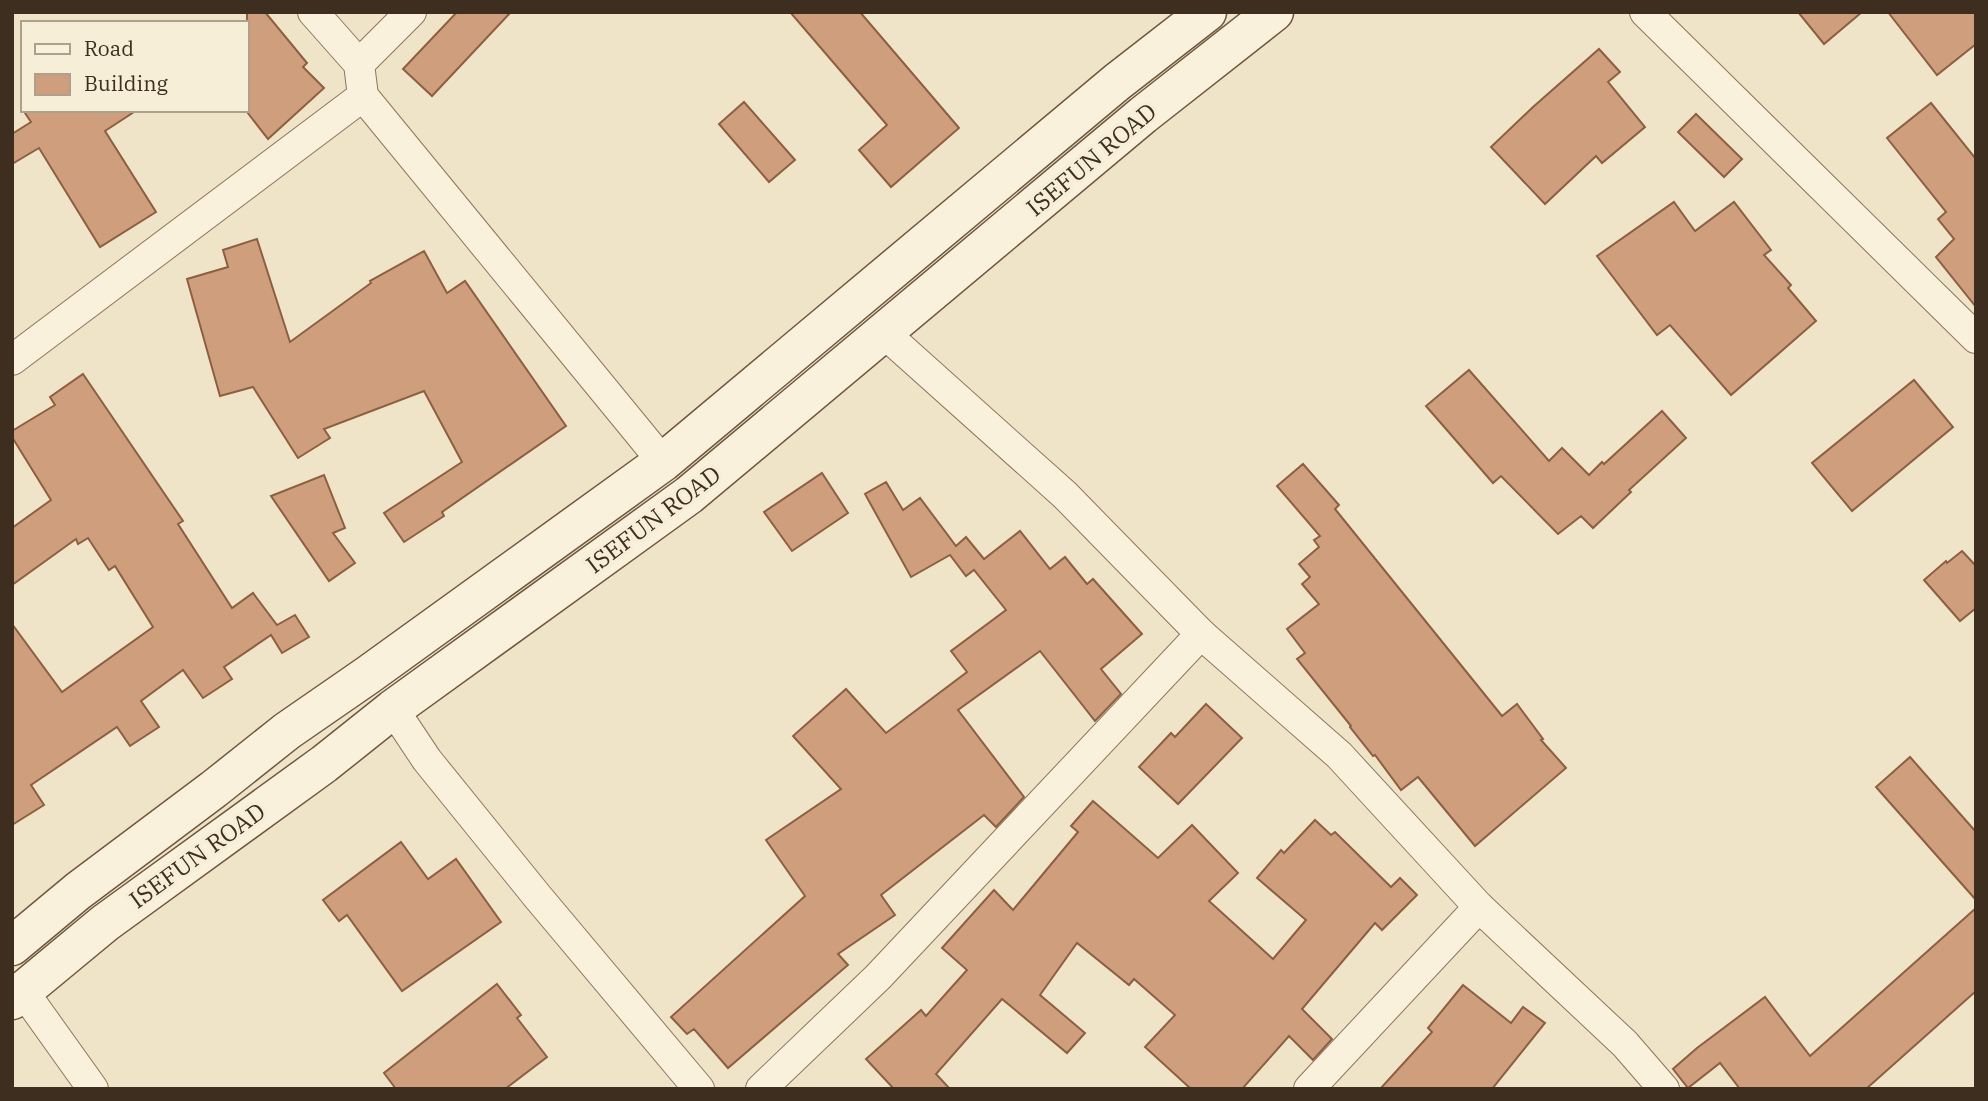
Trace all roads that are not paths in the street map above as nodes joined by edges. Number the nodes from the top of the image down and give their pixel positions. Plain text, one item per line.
1 (313, 12) edge
2 (411, 12) edge
3 (1206, 12) edge
4 (1275, 12) edge
5 (1645, 12) edge
6 (359, 64) junction
7 (363, 96) junction
8 (883, 332) junction
9 (1976, 338) edge
10 (12, 360) edge
11 (663, 461) junction
12 (1201, 634) junction
13 (394, 709) junction
14 (1479, 907) junction
15 (12, 946) edge
16 (18, 996) edge
17 (93, 1089) edge
18 (699, 1089) edge
19 (761, 1089) edge
20 (1309, 1089) edge
21 (1664, 1089) edge

1 - 6 street
2 - 6 street
3 - 11 street, ISEFUN ROAD
4 - 8 street, ISEFUN ROAD
5 - 9 street
6 - 7 street
7 - 10 street
7 - 11 street
8 - 12 street
8 - 13 street, ISEFUN ROAD
11 - 15 street, ISEFUN ROAD
12 - 14 street
12 - 19 street
13 - 16 street, ISEFUN ROAD
13 - 18 street
14 - 20 street
14 - 21 street
16 - 17 street

